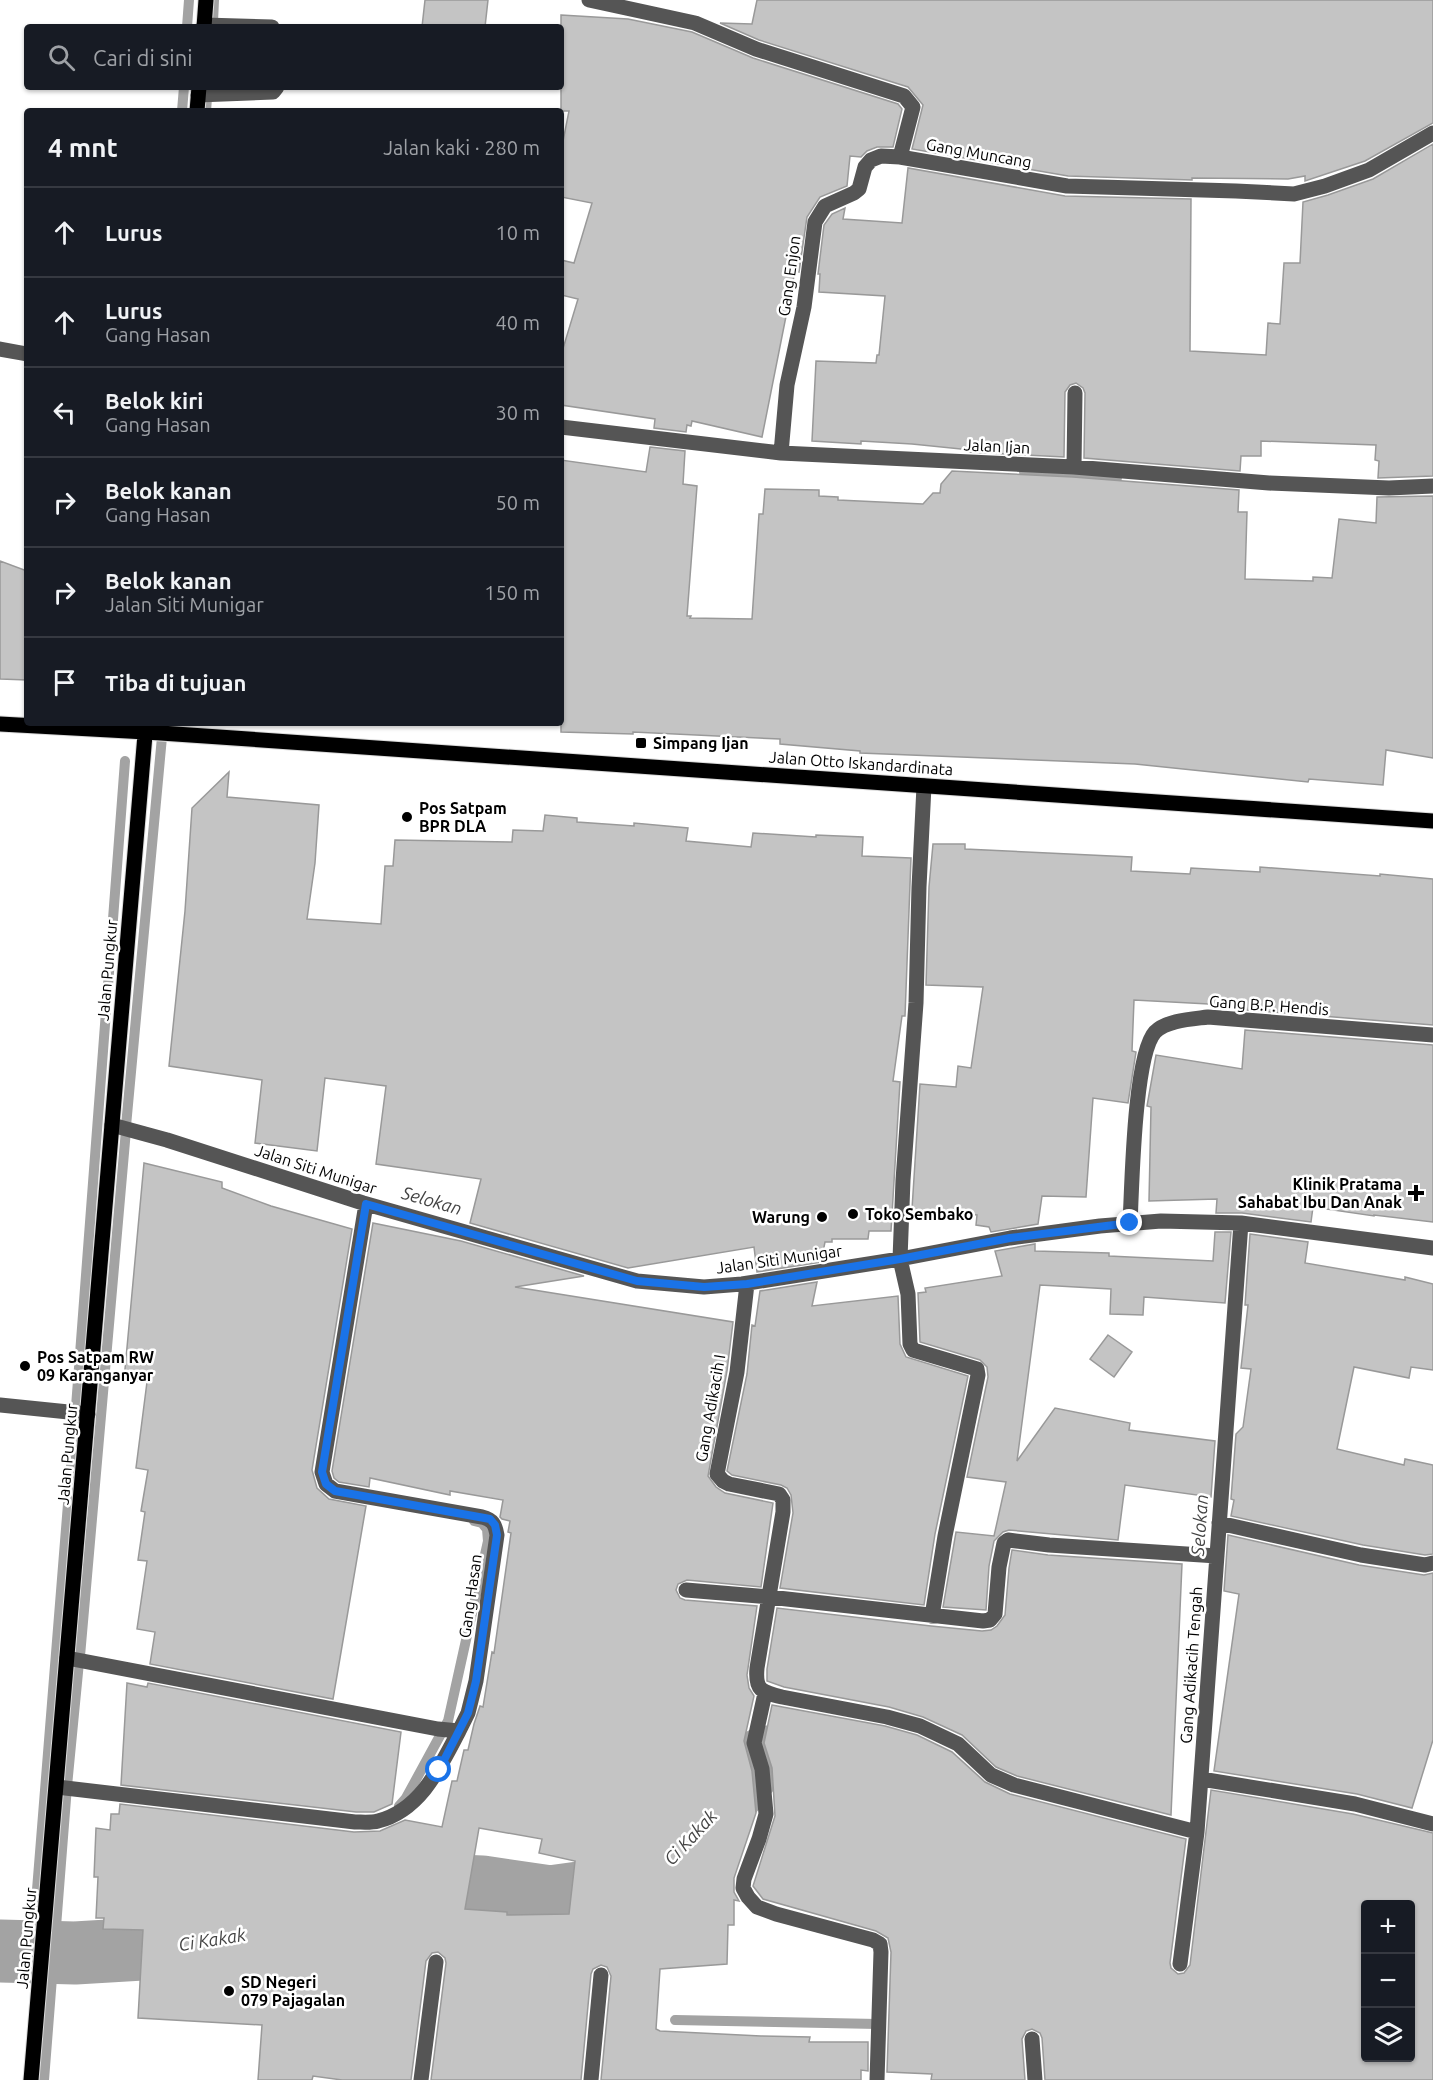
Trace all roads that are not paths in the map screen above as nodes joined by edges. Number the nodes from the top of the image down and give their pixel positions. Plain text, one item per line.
1 (206, 0) edge
2 (590, 0) edge
3 (204, 24) edge
4 (275, 90) edge
5 (198, 91) edge
6 (197, 108) edge
7 (1433, 133) edge
8 (900, 157) junction
9 (0, 349) edge
10 (24, 353) edge
11 (1075, 393) dead end
12 (564, 427) edge
13 (781, 453) junction
14 (1074, 468) junction
15 (1433, 486) edge
16 (0, 724) edge
17 (24, 724) edge
18 (97, 726) edge
19 (146, 727) edge
20 (924, 786) junction
21 (1433, 821) edge
22 (1433, 1035) edge
23 (112, 1125) junction
24 (363, 1203) junction
25 (1130, 1223) junction
26 (1241, 1223) junction
27 (1433, 1248) edge
28 (900, 1259) junction
29 (741, 1284) junction
30 (0, 1405) edge
31 (88, 1414) junction
32 (1219, 1523) junction
33 (1212, 1556) junction
34 (1433, 1563) edge
35 (686, 1590) dead end
36 (769, 1597) junction
37 (932, 1616) junction
38 (67, 1658) junction
39 (764, 1698) junction
40 (449, 1730) junction
41 (1201, 1779) junction
42 (64, 1788) junction
43 (1433, 1824) edge
44 (1197, 1833) junction
45 (436, 1962) dead end
46 (1180, 1964) dead end
47 (601, 1975) dead end
48 (1032, 2039) dead end
49 (31, 2080) edge
50 (421, 2080) edge
51 (591, 2080) edge
52 (876, 2080) edge
53 (1035, 2080) edge

1 - 3 main road
2 - 8 street, Gang Muncang
4 - 5 street
5 - 6 main road
7 - 8 street, Gang Muncang
8 - 13 street, Gang Enjon
9 - 10 street
11 - 14 street
12 - 13 street, Jalan Ijan
13 - 14 street, Jalan Ijan
14 - 15 street, Jalan Ijan
16 - 17 main road, Jalan Otto Iskandardinata
18 - 19 main road, Jalan Otto Iskandardinata
19 - 20 main road, Jalan Otto Iskandardinata
19 - 23 main road, Jalan Pungkur
20 - 21 main road, Jalan Otto Iskandardinata
20 - 28 street
22 - 25 street, Gang B.P. Hendis
23 - 24 street, Jalan Siti Munigar
23 - 31 main road, Jalan Pungkur
24 - 29 street, Jalan Siti Munigar
24 - 40 street, Gang Hasan
25 - 26 street, Jalan Siti Munigar
25 - 28 street, Jalan Siti Munigar
26 - 27 street, Jalan Siti Munigar
26 - 32 street, Gang Adikacih Tengah
28 - 29 street, Jalan Siti Munigar
28 - 37 street
29 - 36 street, Gang Adikacih I
30 - 31 street
31 - 38 main road, Jalan Pungkur
32 - 33 street, Gang Adikacih Tengah
32 - 34 street
33 - 37 street
33 - 41 street, Gang Adikacih Tengah
35 - 36 street
36 - 37 street
36 - 39 street, Gang Adikacih I
38 - 40 street
38 - 42 main road, Jalan Pungkur
39 - 44 street
39 - 52 street
40 - 42 street
41 - 43 street
41 - 44 street, Gang Adikacih Tengah
42 - 49 main road, Jalan Pungkur
44 - 46 street, Gang Adikacih Tengah
45 - 50 street
47 - 51 street
48 - 53 street

